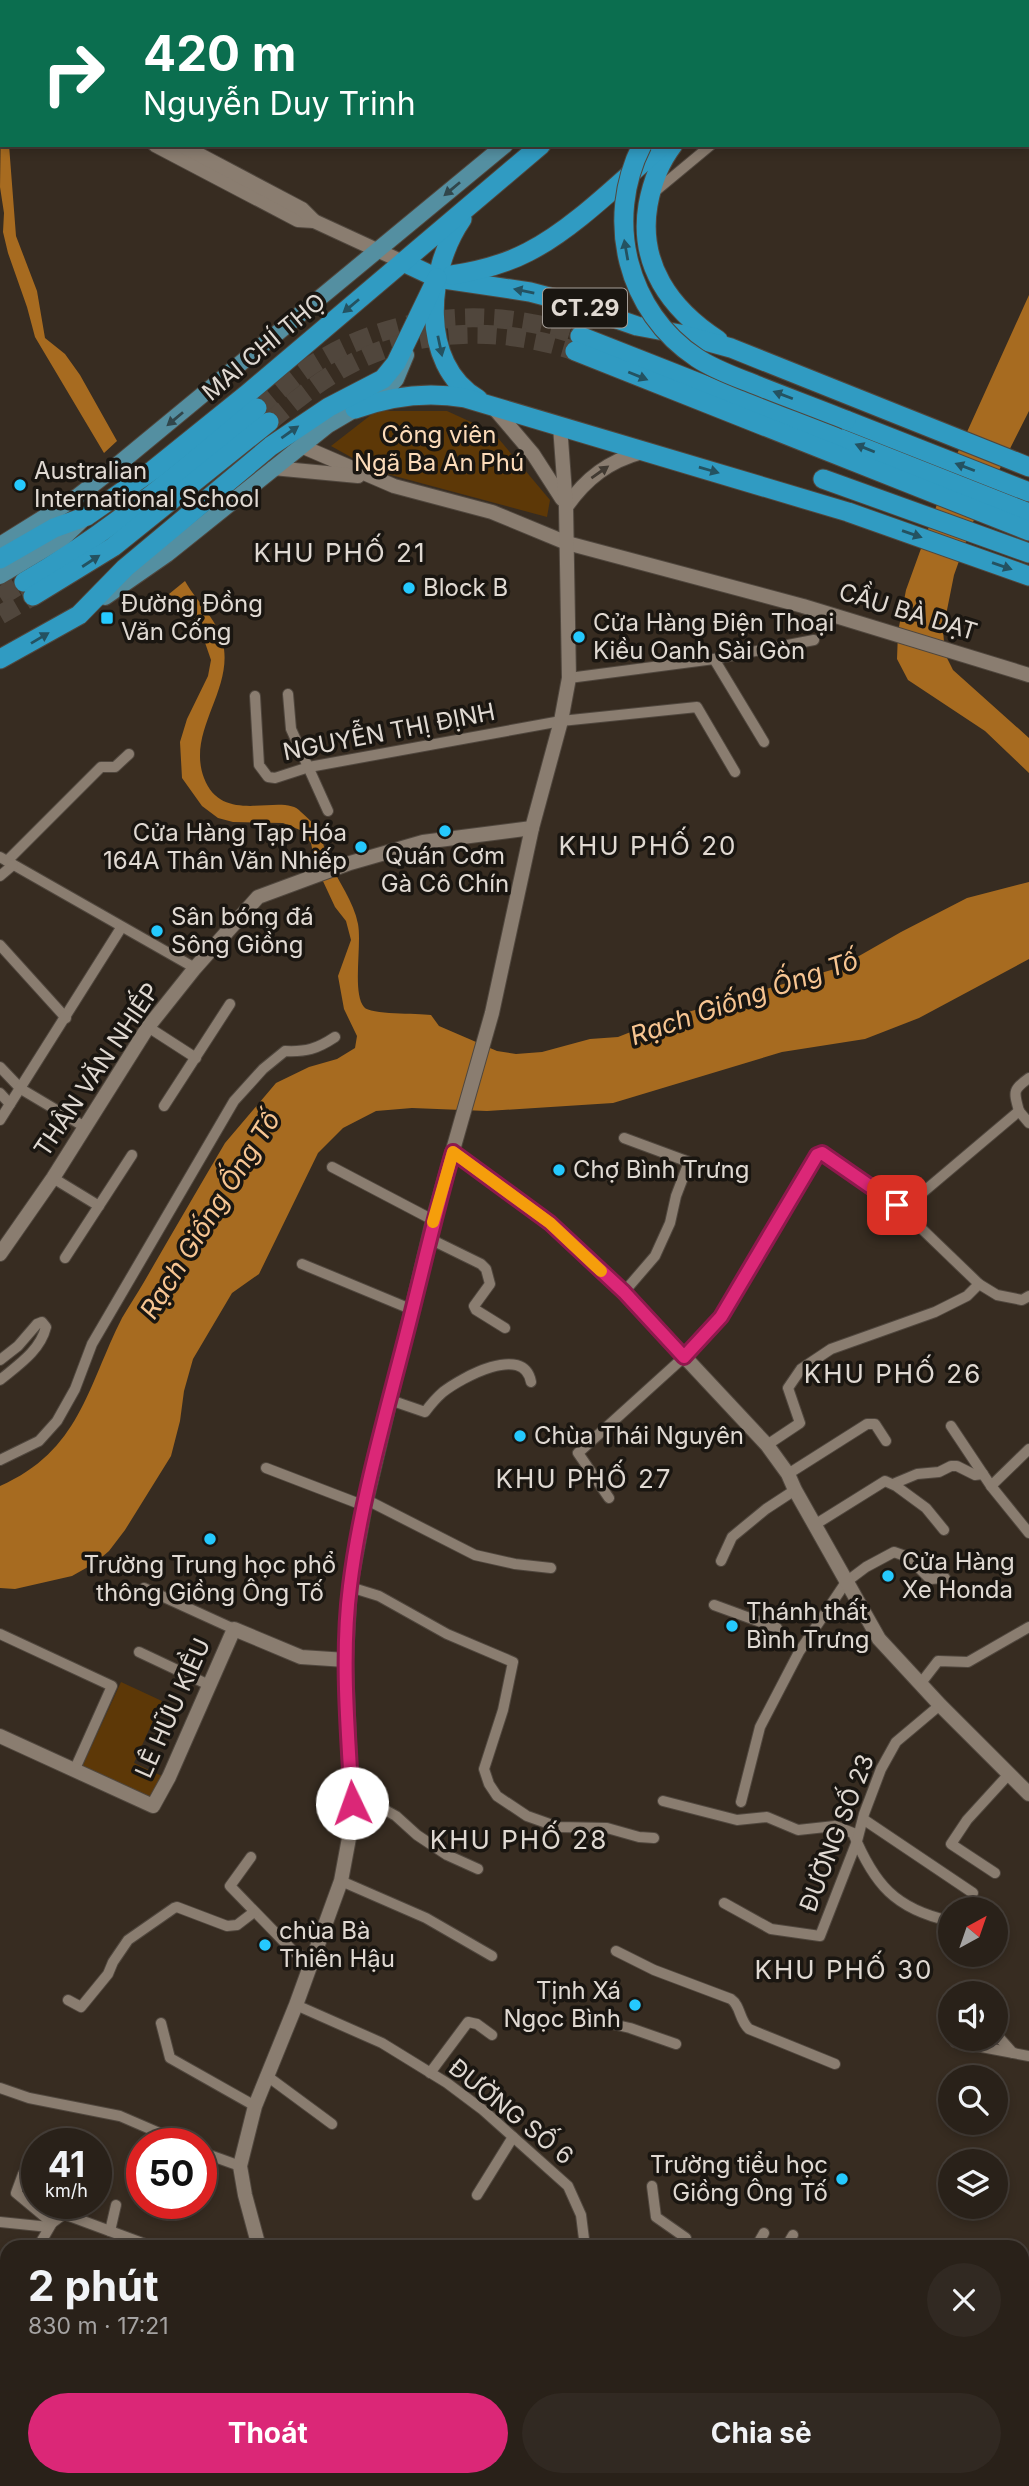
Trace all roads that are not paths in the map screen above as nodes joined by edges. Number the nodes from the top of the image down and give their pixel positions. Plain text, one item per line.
1 (159, 147) edge
2 (185, 147) edge
3 (503, 147) edge
4 (539, 147) edge
5 (641, 147) edge
6 (661, 147) edge
7 (672, 147) edge
8 (709, 147) edge
9 (480, 196) junction
10 (650, 196) junction
11 (314, 221) junction
12 (379, 251) junction
13 (403, 262) junction
14 (437, 278) junction
15 (411, 332) junction
16 (577, 344) tunnel mouth
17 (731, 348) junction
18 (491, 405) junction
19 (355, 409) junction
20 (263, 415) tunnel mouth
21 (560, 426) junction
22 (301, 446) junction
23 (643, 452) junction
24 (1022, 464) edge
25 (274, 468) junction
26 (374, 477) junction
27 (822, 480) dead end
28 (1029, 492) edge
29 (566, 507) junction
30 (87, 516) junction
31 (1023, 519) edge
32 (567, 543) junction
33 (0, 545) edge
34 (1029, 553) edge
35 (0, 559) edge
36 (0, 576) edge
37 (1029, 576) edge
38 (29, 589) tunnel mouth
39 (79, 614) junction
40 (814, 640) dead end
41 (0, 659) edge
42 (714, 659) junction
43 (1029, 675) edge
44 (569, 678) junction
45 (288, 694) dead end
46 (255, 695) dead end
47 (561, 721) junction
48 (764, 742) dead end
49 (129, 754) dead end
50 (309, 767) junction
51 (735, 772) dead end
52 (328, 811) dead end
53 (532, 828) junction
54 (7, 861) edge
55 (0, 876) edge
56 (121, 928) junction
57 (0, 945) edge
58 (195, 968) junction
59 (230, 1004) dead end
60 (65, 1018) junction
61 (148, 1027) junction
62 (335, 1037) dead end
63 (196, 1058) junction
64 (0, 1067) edge
65 (1029, 1078) edge
66 (21, 1089) junction
67 (0, 1093) edge
68 (10, 1104) junction
69 (164, 1106) dead end
70 (1019, 1111) junction
71 (0, 1120) edge
72 (1029, 1123) edge
73 (85, 1127) junction
74 (624, 1138) dead end
75 (453, 1152) junction
76 (132, 1155) dead end
77 (332, 1167) dead end
78 (53, 1178) junction
79 (99, 1206) junction
80 (902, 1210) junction
81 (433, 1220) junction
82 (430, 1239) junction
83 (0, 1254) edge
84 (65, 1258) dead end
85 (302, 1264) dead end
86 (979, 1284) junction
87 (624, 1292) junction
88 (1029, 1296) edge
89 (413, 1310) junction
90 (505, 1328) dead end
91 (684, 1357) junction
92 (0, 1360) edge
93 (0, 1380) edge
94 (531, 1382) dead end
95 (390, 1400) junction
96 (951, 1426) dead end
97 (886, 1441) dead end
98 (767, 1445) junction
99 (1029, 1449) edge
100 (0, 1460) edge
101 (266, 1468) dead end
102 (788, 1474) junction
103 (983, 1474) junction
104 (893, 1484) junction
105 (991, 1486) junction
106 (795, 1490) junction
107 (609, 1498) dead end
108 (366, 1503) junction
109 (816, 1524) junction
110 (943, 1530) dead end
111 (1029, 1533) edge
112 (721, 1561) dead end
113 (551, 1568) dead end
114 (945, 1578) dead end
115 (846, 1582) junction
116 (350, 1587) junction
117 (144, 1588) dead end
118 (714, 1605) dead end
119 (1029, 1627) edge
120 (777, 1628) dead end
121 (234, 1629) junction
122 (0, 1634) edge
123 (139, 1652) dead end
124 (346, 1660) junction
125 (921, 1684) junction
126 (209, 1685) junction
127 (940, 1705) junction
128 (0, 1736) edge
129 (74, 1771) junction
130 (1009, 1774) junction
131 (1029, 1794) edge
132 (663, 1801) dead end
133 (741, 1802) dead end
134 (352, 1803) junction
135 (863, 1819) junction
136 (654, 1838) dead end
137 (857, 1841) junction
138 (251, 1857) dead end
139 (478, 1869) dead end
140 (995, 1872) dead end
141 (341, 1881) junction
142 (973, 1893) dead end
143 (724, 1903) dead end
144 (254, 1912) junction
145 (938, 1918) edge
146 (617, 1951) dead end
147 (492, 1956) dead end
148 (312, 1961) junction
149 (68, 2000) dead end
150 (296, 2005) junction
151 (595, 2020) dead end
152 (161, 2022) dead end
153 (492, 2035) dead end
154 (676, 2044) dead end
155 (1008, 2047) edge
156 (1002, 2051) edge
157 (1013, 2053) junction
158 (1029, 2056) edge
159 (835, 2064) dead end
160 (430, 2073) junction
161 (267, 2076) junction
162 (0, 2088) edge
163 (255, 2106) junction
164 (332, 2124) dead end
165 (148, 2128) edge
166 (513, 2137) junction
167 (217, 2158) edge
168 (240, 2166) junction
169 (21, 2179) edge
170 (652, 2186) dead end
171 (477, 2195) dead end
172 (21, 2198) edge
173 (116, 2205) dead end
174 (44, 2219) edge
175 (0, 2222) edge
176 (50, 2225) junction
177 (110, 2231) junction
178 (764, 2232) dead end
179 (793, 2235) dead end
180 (686, 2238) dead end
181 (42, 2240) edge
182 (134, 2240) edge
183 (257, 2240) edge
184 (584, 2240) edge
185 (760, 2240) edge
186 (790, 2240) edge

1 - 11 main road
2 - 11 main road
3 -> 12 main road, MAI CHÍ THỌ
4 - 9 highway, MAI CHÍ THỌ
28 -> 5 highway, bridge
6 - 14 highway
7 - 10 highway
8 - 10 street
9 - 13 highway, MAI CHÍ THỌ
9 - 14 highway
10 - 17 highway
11 - 12 main road
12 - 13 main road
12 -> 33 main road, MAI CHÍ THỌ
13 - 14 highway
13 -> 30 highway, MAI CHÍ THỌ
14 - 15 highway
17 -> 14 highway, CT.29
14 -> 18 highway
15 - 19 main road
39 -> 15 highway
16 - 31 highway
17 - 24 highway, CT.29
18 - 19 highway
18 - 21 highway
18 - 29 main road
19 - 22 main road
20 - 38 highway
21 - 23 highway
21 - 29 main road
22 - 25 main road
22 - 26 main road
29 -> 23 main road
23 -> 37 highway
25 - 26 main road
25 - 39 main road
26 - 32 main road, CẦU BÀ DẠT
27 - 34 highway
29 - 32 main road
30 - 35 highway, MAI CHÍ THỌ
30 - 36 main road
32 - 43 main road, CẦU BÀ DẠT
32 - 44 main road
41 -> 39 highway
40 - 42 street
42 - 44 street
42 - 48 street
44 - 47 main road
45 - 50 street
46 - 50 street, NGUYỄN THỊ ĐỊNH
47 - 50 street, NGUYỄN THỊ ĐỊNH
47 - 51 street, NGUYỄN THỊ ĐỊNH
47 - 53 main road
49 - 54 street
50 - 52 street
53 - 58 main road, THÂN VĂN NHIẾP
53 - 75 main road
54 - 55 street
54 - 56 street
56 - 58 street
56 - 60 street
57 - 60 street
58 - 61 main road, THÂN VĂN NHIẾP
59 - 63 street
60 - 66 street
61 - 63 street
61 - 73 main road, THÂN VĂN NHIẾP
62 - 100 street
63 - 69 street
64 - 66 street
65 - 70 street
66 - 68 street
66 - 73 street
67 - 68 street
68 - 71 street
70 - 72 street
70 - 80 street
73 - 78 main road, THÂN VĂN NHIẾP
74 - 87 street
75 - 81 main road
75 - 87 main road
76 - 79 street
77 - 81 street
78 - 79 street
78 - 83 main road, THÂN VĂN NHIẾP
79 - 84 street
80 - 86 street
80 - 91 street
81 - 82 main road
82 - 89 main road
82 - 90 street
85 - 89 street
86 - 88 street
86 - 98 street
87 - 91 main road
89 - 95 main road
91 - 98 main road
91 - 107 street
92 - 93 street
94 - 95 street
95 - 108 main road
96 - 103 street
97 - 102 street
98 - 102 main road
99 - 105 street
101 - 108 street
102 - 106 main road
103 - 104 street
103 - 105 street
104 - 109 street
104 - 110 street
105 - 111 street
106 - 109 main road
106 - 112 street
108 - 113 street
108 - 116 main road
109 - 115 main road
114 - 115 street
115 - 125 main road
115 - 133 street
116 - 124 main road
116 - 136 street
117 - 121 street
118 - 120 street
119 - 125 street
121 - 124 main road
121 - 126 main road, LÊ HỮU KIỀU
122 - 129 street
123 - 126 street
124 - 134 main road
125 - 127 main road
126 - 129 main road, LÊ HỮU KIỀU
127 - 130 main road
127 - 135 street, ĐƯỜNG SỐ 23
128 - 129 main road, LÊ HỮU KIỀU
130 - 131 main road
130 - 140 street
132 - 137 street
134 - 139 street
134 - 141 main road
135 - 137 street, ĐƯỜNG SỐ 23
135 - 142 street
137 - 143 street, ĐƯỜNG SỐ 23
137 - 145 street
138 - 144 street
141 - 147 street
141 - 148 main road
144 - 148 street
144 - 149 street
146 - 159 street
148 - 150 main road
150 - 160 street, ĐƯỜNG SỐ 6
150 - 161 main road
151 - 154 street
152 - 163 street
153 - 160 street
155 - 157 street
156 - 157 street
157 - 158 street
160 - 166 street, ĐƯỜNG SỐ 6
161 - 163 main road
161 - 164 street
162 - 165 street
163 - 168 main road
166 - 171 street
166 - 184 street, ĐƯỜNG SỐ 6
167 - 168 street
168 - 183 main road
169 - 172 street
170 - 180 street
173 - 177 street
174 - 176 street
175 - 176 street
176 - 177 street
176 - 181 street
177 - 182 street
178 - 185 street
179 - 186 street

